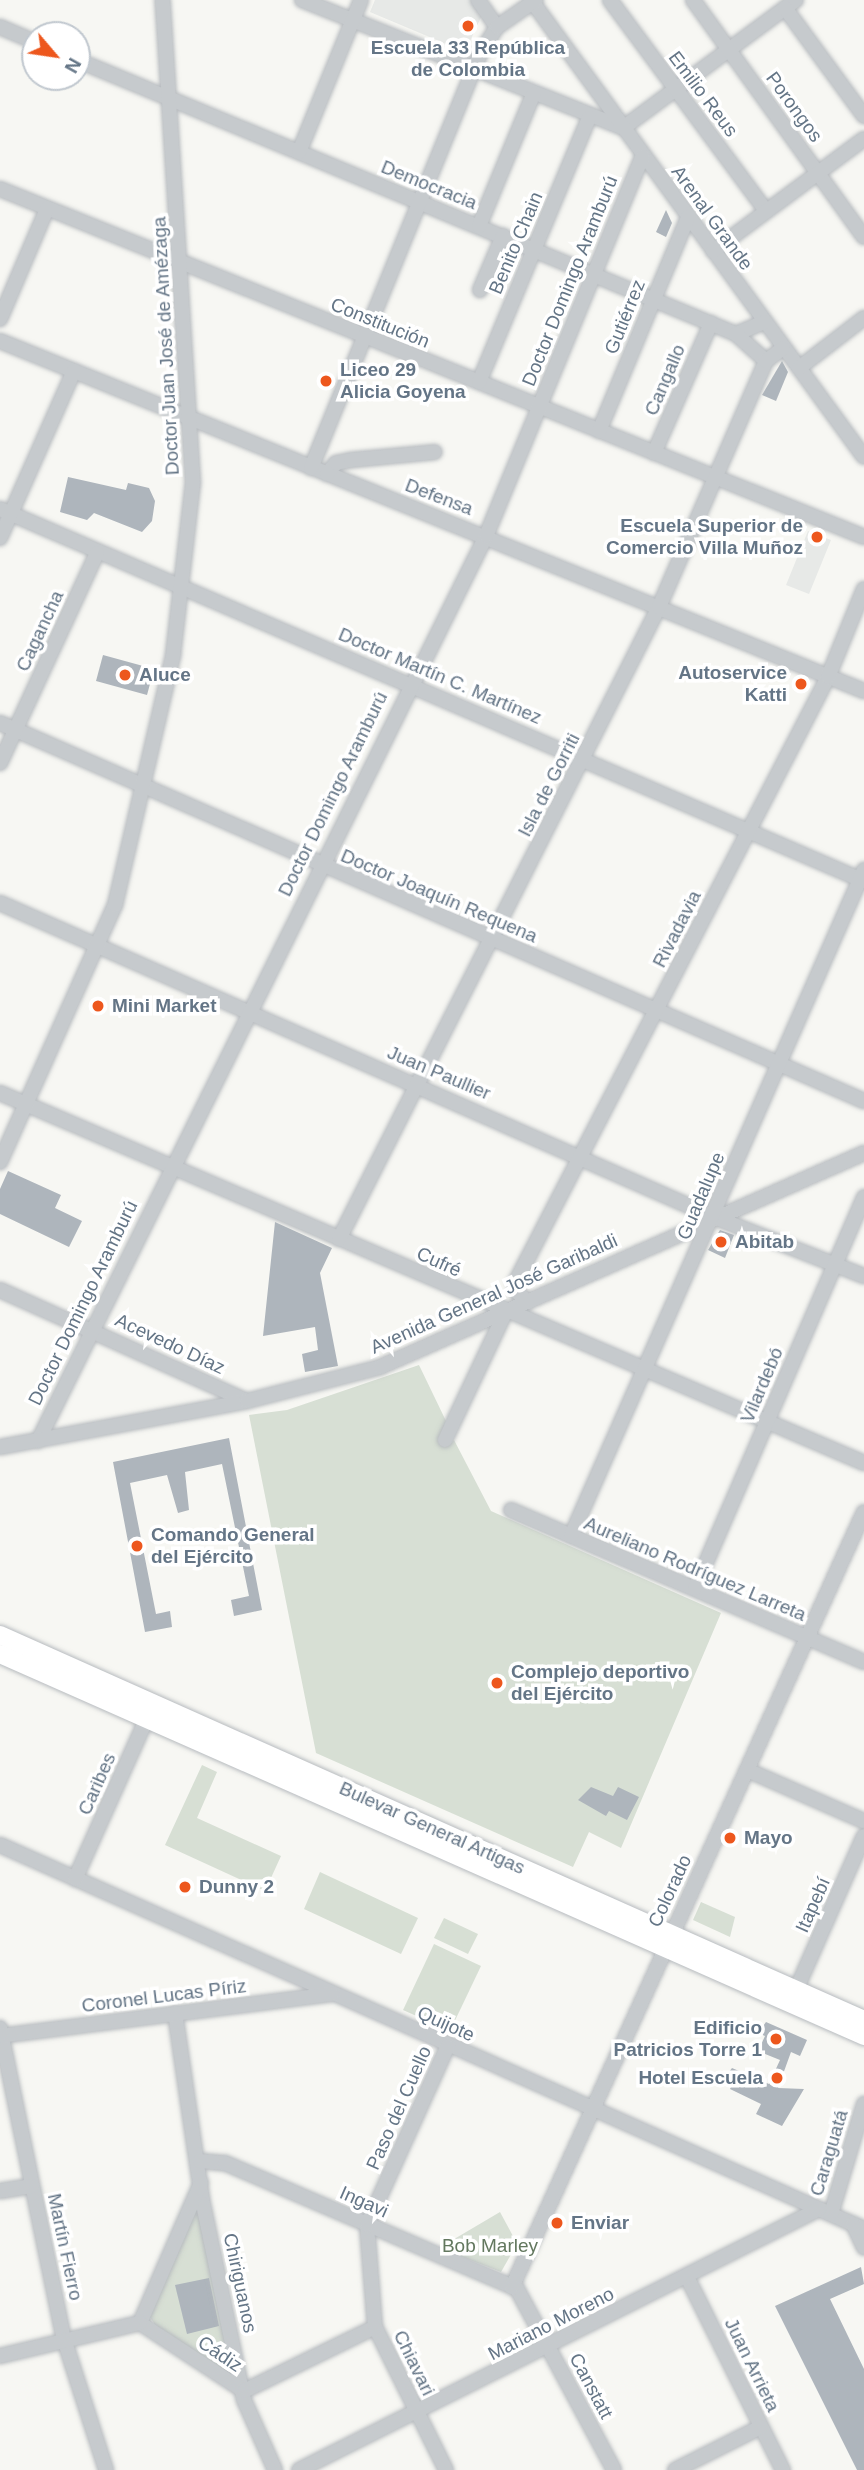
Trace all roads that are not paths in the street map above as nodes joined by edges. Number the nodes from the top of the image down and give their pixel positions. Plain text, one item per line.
1 (163, 0) edge
2 (302, 0) edge
3 (361, 0) edge
4 (478, 0) edge
5 (610, 0) edge
6 (693, 0) edge
7 (533, 1) edge
8 (790, 4) edge
9 (352, 20) junction
10 (0, 27) edge
11 (497, 27) junction
12 (21, 36) edge
13 (729, 48) junction
14 (91, 66) edge
15 (472, 71) junction
16 (676, 89) junction
17 (533, 95) junction
18 (172, 101) junction
19 (864, 116) edge
20 (589, 118) junction
21 (623, 128) junction
22 (864, 139) edge
23 (299, 152) junction
24 (643, 156) junction
25 (818, 173) junction
26 (0, 189) edge
27 (420, 202) junction
28 (47, 209) junction
29 (766, 211) junction
30 (688, 217) junction
31 (479, 226) junction
32 (503, 236) junction
33 (864, 237) edge
34 (534, 249) junction
35 (713, 251) junction
36 (181, 263) junction
37 (594, 274) junction
38 (480, 290) dead end
39 (653, 299) junction
40 (864, 318) edge
41 (0, 319) edge
42 (764, 322) junction
43 (710, 323) junction
44 (736, 334) junction
45 (363, 338) junction
46 (0, 341) edge
47 (783, 348) junction
48 (766, 361) junction
49 (799, 368) junction
50 (74, 371) junction
51 (479, 382) junction
52 (539, 408) junction
53 (192, 419) junction
54 (599, 431) junction
55 (435, 452) dead end
56 (654, 453) junction
57 (864, 457) edge
58 (311, 468) junction
59 (327, 474) junction
60 (712, 477) junction
61 (5, 511) edge
62 (486, 536) junction
63 (864, 537) edge
64 (0, 538) edge
65 (97, 553) junction
66 (181, 589) junction
67 (864, 589) edge
68 (659, 607) junction
69 (828, 677) junction
70 (408, 685) junction
71 (864, 691) edge
72 (0, 723) edge
73 (15, 730) junction
74 (584, 758) junction
75 (0, 763) edge
76 (145, 788) junction
77 (749, 831) junction
78 (320, 865) junction
79 (863, 877) edge
80 (0, 903) edge
81 (493, 940) junction
82 (99, 948) junction
83 (656, 1011) junction
84 (247, 1012) junction
85 (778, 1064) junction
86 (418, 1084) junction
87 (0, 1093) edge
88 (864, 1101) edge
89 (26, 1105) junction
90 (864, 1153) edge
91 (581, 1156) junction
92 (0, 1162) edge
93 (171, 1165) junction
94 (864, 1197) edge
95 (714, 1217) junction
96 (339, 1239) junction
97 (835, 1265) junction
98 (864, 1276) edge
99 (515, 1283) junction
100 (0, 1290) edge
101 (528, 1302) junction
102 (488, 1304) junction
103 (506, 1312) junction
104 (472, 1327) junction
105 (92, 1329) junction
106 (488, 1342) junction
107 (645, 1368) junction
108 (247, 1401) junction
109 (767, 1420) junction
110 (445, 1440) dead end
111 (38, 1441) junction
112 (1, 1446) edge
113 (864, 1463) edge
114 (511, 1510) dead end
115 (864, 1512) edge
116 (570, 1536) junction
117 (695, 1588) junction
118 (0, 1635) edge
119 (807, 1638) junction
120 (0, 1654) edge
121 (864, 1662) edge
122 (150, 1711) junction
123 (747, 1770) junction
124 (864, 1821) edge
125 (864, 1836) edge
126 (0, 1845) edge
127 (7, 1852) edge
128 (75, 1879) junction
129 (669, 1941) junction
130 (796, 1990) junction
131 (332, 1994) junction
132 (175, 2013) junction
133 (864, 2020) edge
134 (1, 2034) edge
135 (864, 2036) edge
136 (448, 2046) junction
137 (864, 2104) edge
138 (592, 2110) junction
139 (200, 2161) junction
140 (202, 2182) junction
141 (32, 2186) junction
142 (0, 2191) edge
143 (825, 2212) junction
144 (367, 2225) junction
145 (858, 2226) edge
146 (864, 2248) edge
147 (687, 2277) junction
148 (512, 2287) junction
149 (140, 2323) junction
150 (375, 2327) junction
151 (64, 2339) junction
152 (548, 2347) junction
153 (0, 2356) edge
154 (244, 2392) junction
155 (417, 2412) junction
156 (761, 2427) junction
157 (106, 2470) edge
158 (275, 2470) edge
159 (299, 2470) edge
160 (446, 2470) edge
161 (614, 2470) edge
162 (675, 2470) edge
163 (783, 2470) edge

1 - 18 street, Doctor Juan José de Amézaga
2 - 9 street
3 - 9 street
4 - 11 street
5 - 16 street, Emilio Reus
6 - 13 street, Porongos
7 - 11 street
7 - 21 street, Arenal Grande
8 - 13 street
8 - 19 street
9 - 15 street
9 - 23 street
10 - 12 street
11 - 15 street
13 - 16 street
13 - 25 street, Porongos
14 - 18 street, Democracia
15 - 17 street
15 - 27 street
16 - 21 street
16 - 29 street, Emilio Reus
17 - 20 street
17 - 31 street
18 - 23 street, Democracia
18 - 36 street, Doctor Juan José de Amézaga
20 - 21 street
20 - 34 street, Benito Chain
21 - 24 street, Arenal Grande
22 - 25 street
23 - 27 street, Democracia
24 - 30 street, Arenal Grande
24 - 37 street, Doctor Domingo Aramburú
25 - 29 street
25 - 33 street, Porongos
26 - 28 street, Constitución
27 - 31 street, Democracia
27 - 45 street
28 - 36 street, Constitución
28 - 41 street
29 - 35 street
30 - 35 street, Arenal Grande
30 - 39 street, Gutiérrez
31 - 32 street, Democracia
32 - 34 street, Democracia
32 - 38 street
34 - 37 street, Democracia
34 - 51 street, Benito Chain
35 - 42 street, Arenal Grande
36 - 45 street, Constitución
36 - 53 street, Doctor Juan José de Amézaga
37 - 39 street, Democracia
37 - 52 street, Doctor Domingo Aramburú
39 - 43 street, Democracia
39 - 54 street, Gutiérrez
40 - 49 street
42 - 44 street
42 - 47 street, Arenal Grande
43 - 44 street, Democracia
43 - 56 street, Cangallo
44 - 48 street, Democracia
45 - 51 street, Constitución
45 - 58 street
46 - 50 street, Defensa
47 - 48 street, Isla de Gorriti
47 - 49 street, Arenal Grande
48 - 60 street, Isla de Gorriti
49 - 57 street, Arenal Grande
50 - 53 street, Defensa
50 - 61 street
51 - 52 street, Constitución
52 - 54 street, Constitución
52 - 62 street, Doctor Domingo Aramburú
53 - 58 street, Defensa
53 - 66 street, Doctor Juan José de Amézaga
54 - 56 street, Constitución
55 - 59 street
56 - 60 street, Constitución
58 - 59 street, Defensa
59 - 62 street, Defensa
60 - 63 street, Constitución
60 - 68 street, Isla de Gorriti
61 - 64 street
61 - 65 street, Doctor Martín C. Martínez
62 - 68 street, Defensa
62 - 70 street, Doctor Domingo Aramburú
65 - 66 street, Doctor Martín C. Martínez
65 - 73 street, Cagancha
66 - 70 street, Doctor Martín C. Martínez
66 - 76 street, Doctor Juan José de Amézaga
67 - 69 street, Rivadavia
68 - 69 street, Defensa
68 - 74 street, Isla de Gorriti
69 - 71 street, Defensa
69 - 77 street, Rivadavia
70 - 74 street, Doctor Martín C. Martínez
70 - 78 street, Doctor Domingo Aramburú
72 - 73 street, Doctor Joaquín Requena
73 - 75 street, Cagancha
73 - 76 street, Doctor Joaquín Requena
74 - 77 street, Doctor Martín C. Martínez
74 - 81 street, Isla de Gorriti
76 - 78 street, Doctor Joaquín Requena
76 - 82 street, Doctor Juan José de Amézaga
77 - 79 street, Doctor Martín C. Martínez
77 - 83 street, Rivadavia
78 - 81 street, Doctor Joaquín Requena
78 - 84 street, Doctor Domingo Aramburú
79 - 85 street, Guadalupe
80 - 82 street, Juan Paullier
81 - 83 street, Doctor Joaquín Requena
81 - 86 street, Isla de Gorriti
82 - 84 street, Juan Paullier
82 - 89 street, Doctor Juan José de Amézaga
83 - 85 street, Doctor Joaquín Requena
83 - 91 street, Rivadavia
84 - 86 street, Juan Paullier
84 - 93 street, Doctor Domingo Aramburú
85 - 88 street, Doctor Joaquín Requena
85 - 95 street, Guadalupe
86 - 91 street, Juan Paullier
86 - 96 street, Isla de Gorriti
87 - 89 street, Cufré
89 - 92 street, Doctor Juan José de Amézaga
89 - 93 street, Cufré
90 - 95 street, Avenida General José Garibaldi
91 - 95 street, Juan Paullier
91 - 99 street, Rivadavia
93 - 96 street, Cufré
93 - 105 street, Doctor Domingo Aramburú
94 - 97 street, Vilardebó
95 - 97 street, Juan Paullier
95 - 101 street, Avenida General José Garibaldi
95 - 107 street, Guadalupe
96 - 102 street, Cufré
97 - 98 street, Juan Paullier
97 - 109 street, Vilardebó
99 - 101 street
99 - 102 street, Rivadavia
100 - 105 street, Acevedo Díaz
101 - 103 street, Avenida General José Garibaldi
102 - 103 street, Cufré
103 - 104 street, Avenida General José Garibaldi
103 - 106 street
103 - 107 street, Cufré
104 - 106 street
104 - 108 street, Avenida General José Garibaldi
105 - 108 street, Acevedo Díaz
105 - 111 street, Doctor Domingo Aramburú
106 - 110 street
107 - 109 street, Cufré
107 - 116 street, Guadalupe
108 - 111 street, Avenida General José Garibaldi
109 - 113 street, Cufré
109 - 117 street, Vilardebó
111 - 112 street, Avenida General José Garibaldi
114 - 116 street, Aureliano Rodríguez Larreta
115 - 119 street, Colorado
116 - 117 street, Aureliano Rodríguez Larreta
117 - 119 street, Aureliano Rodríguez Larreta
118 - 122 main road, Bulevar General Artigas
119 - 121 street, Aureliano Rodríguez Larreta
119 - 123 street, Colorado
120 - 122 main road, Bulevar General Artigas
122 - 128 street, Caribes
122 - 129 main road, Bulevar General Artigas
123 - 124 street
123 - 129 street, Colorado
125 - 130 street, Itapebí
126 - 127 street, Quijote
127 - 128 street, Quijote
128 - 131 street, Quijote
129 - 130 main road, Bulevar General Artigas
129 - 135 main road, Bulevar General Artigas
129 - 138 street, Colorado
130 - 133 main road, Bulevar General Artigas
131 - 132 street, Coronel Lucas Píriz
131 - 136 street, Quijote
132 - 134 street, Coronel Lucas Píriz
132 - 139 street, Chiriguanos
134 - 141 street, Martín Fierro
136 - 138 street, Quijote
136 - 144 street, Paso del Cuello
137 - 143 street, Caraguatá
138 - 143 street, Quijote
138 - 148 street, Colorado
139 - 140 street, Chiriguanos
139 - 144 street, Ingavi
140 - 149 street, Chiriguanos
140 - 154 street, Chiriguanos
141 - 142 street
141 - 151 street, Martín Fierro
143 - 145 street, Quijote
143 - 147 street, Mariano Moreno
144 - 148 street, Ingavi
144 - 150 street, Chiavari
145 - 146 street
147 - 152 street, Mariano Moreno
147 - 156 street, Juan Arrieta
148 - 152 street, Canstatt
149 - 151 street
149 - 154 street, Cádiz
150 - 154 street
150 - 155 street, Chiavari
151 - 153 street
151 - 157 street, Martín Fierro
152 - 155 street, Mariano Moreno
152 - 161 street, Canstatt
154 - 158 street, Cádiz
155 - 159 street, Mariano Moreno
155 - 160 street, Chiavari
156 - 162 street
156 - 163 street, Juan Arrieta

